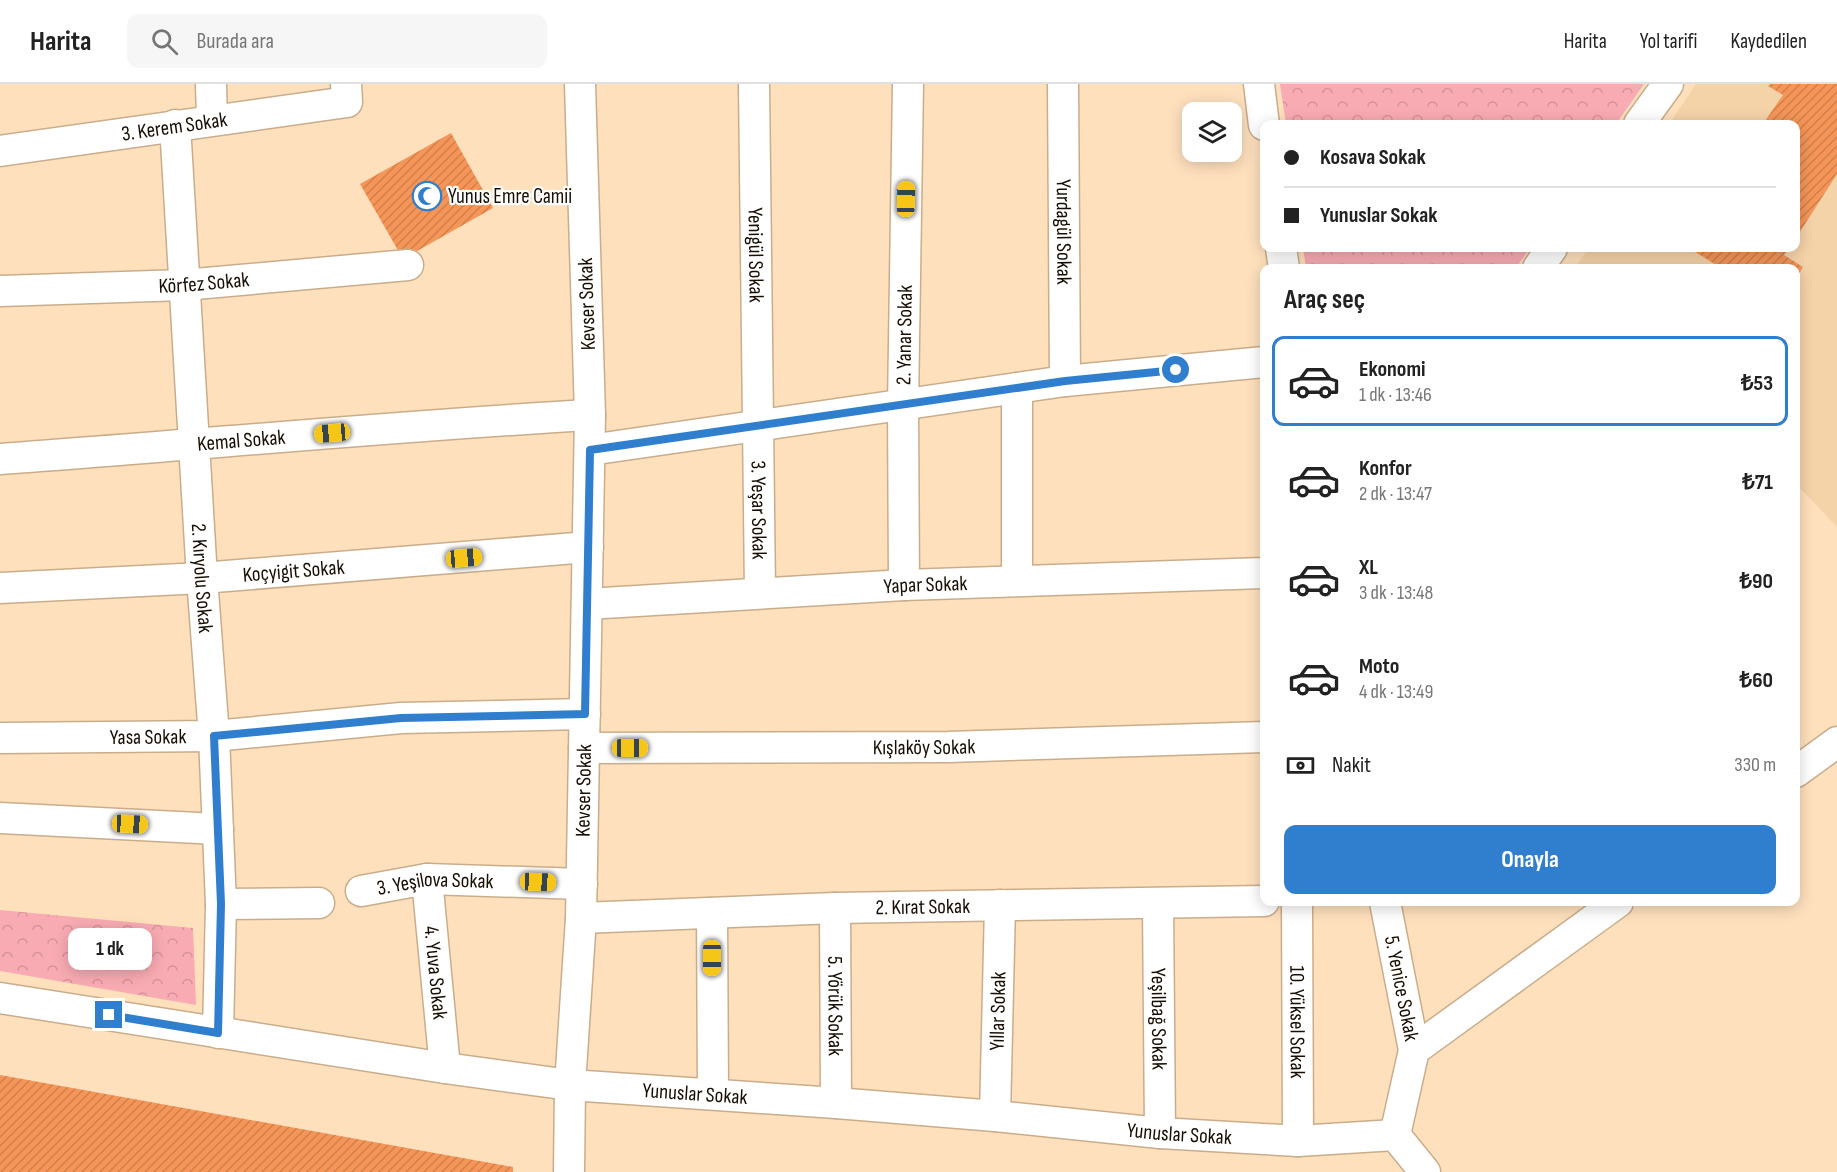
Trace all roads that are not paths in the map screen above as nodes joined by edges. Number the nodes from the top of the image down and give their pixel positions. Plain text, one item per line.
1 (211, 84) edge
2 (580, 84) edge
3 (754, 84) edge
4 (908, 84) edge
5 (1063, 84) edge
6 (1259, 84) edge
7 (1668, 84) edge
8 (346, 93) edge
9 (212, 120) junction
10 (1263, 120) edge
11 (1642, 120) edge
12 (175, 125) junction
13 (0, 151) edge
14 (408, 265) dead end
15 (184, 285) junction
16 (0, 291) edge
17 (1260, 362) edge
18 (1065, 381) junction
19 (1017, 388) junction
20 (903, 406) junction
21 (590, 415) junction
22 (757, 427) junction
23 (195, 446) junction
24 (590, 450) junction
25 (0, 459) edge
26 (588, 547) junction
27 (1260, 573) edge
28 (202, 578) junction
29 (1017, 580) junction
30 (904, 585) junction
31 (0, 588) edge
32 (760, 592) junction
33 (587, 604) junction
34 (585, 714) junction
35 (214, 736) junction
36 (1260, 736) edge
37 (0, 738) edge
38 (1837, 742) edge
39 (584, 748) junction
40 (1800, 769) edge
41 (0, 818) edge
42 (218, 829) junction
43 (427, 879) junction
44 (582, 884) junction
45 (361, 891) dead end
46 (1260, 901) edge
47 (319, 903) dead end
48 (1158, 903) junction
49 (221, 904) junction
50 (1000, 905) junction
51 (1297, 906) edge
52 (1386, 906) edge
53 (1612, 906) edge
54 (835, 908) junction
55 (712, 913) junction
56 (581, 918) junction
57 (0, 998) edge
58 (218, 1033) junction
59 (1414, 1050) junction
60 (446, 1068) junction
61 (570, 1085) junction
62 (713, 1093) junction
63 (836, 1102) junction
64 (995, 1116) junction
65 (1160, 1133) junction
66 (1395, 1135) junction
67 (1298, 1141) junction
68 (569, 1172) edge
69 (1425, 1172) edge

1 - 9 street
2 - 21 street, Kevser Sokak
3 - 22 street, Yenigül Sokak
4 - 20 street, 2. Yanar Sokak
5 - 18 street, Yurdagül Sokak
6 - 10 street
7 - 11 street
8 - 9 street, 3. Kerem Sokak
9 - 12 street, 3. Kerem Sokak
12 - 13 street, 3. Kerem Sokak
12 - 15 street, 2. Kıryolu Sokak
14 - 15 street, Körfez Sokak
15 - 16 street, Körfez Sokak
15 - 23 street, 2. Kıryolu Sokak
17 - 18 street
18 - 19 street
19 - 20 street
19 - 29 street
20 - 22 street
20 - 30 street, 2. Yanar Sokak
21 - 23 street, Kemal Sokak
21 - 24 street, Kevser Sokak
22 - 24 street
22 - 32 street, 3. Yeşar Sokak
23 - 25 street, Kemal Sokak
23 - 28 street, 2. Kıryolu Sokak
24 - 26 street, Kevser Sokak
26 - 28 street, Koçyigit Sokak
26 - 33 street, Kevser Sokak
27 - 29 street, Yapar Sokak
28 - 31 street, Koçyigit Sokak
28 - 35 street, 2. Kıryolu Sokak
29 - 30 street, Yapar Sokak
30 - 32 street, Yapar Sokak
32 - 33 street, Yapar Sokak
33 - 34 street, Kevser Sokak
34 - 35 street, Yasa Sokak
34 - 39 street, Kevser Sokak
35 - 37 street, Yasa Sokak
35 - 42 street, 2. Kıryolu Sokak
36 - 39 street, Kışlaköy Sokak
38 - 40 street
39 - 44 street, Kevser Sokak
41 - 42 street
42 - 49 street, 2. Kıryolu Sokak
43 - 44 street, 3. Yeşilova Sokak
43 - 45 street, 3. Yeşilova Sokak
43 - 60 street, 4. Yuva Sokak
44 - 56 street, Kevser Sokak
46 - 48 street, 2. Kırat Sokak
47 - 49 street
48 - 50 street, 2. Kırat Sokak
48 - 65 street, Yeşilbağ Sokak
49 - 58 street, 2. Kıryolu Sokak
50 - 54 street, 2. Kırat Sokak
50 - 64 street, Yıllar Sokak
51 - 67 street, 10. Yüksel Sokak
52 - 59 street, 5. Yenice Sokak
53 - 59 street
54 - 55 street, 2. Kırat Sokak
54 - 63 street, 5. Yörük Sokak
55 - 56 street, 2. Kırat Sokak
55 - 62 street
56 - 61 street, Kevser Sokak
57 - 58 street, Yunuslar Sokak
58 - 60 street, Yunuslar Sokak
59 - 66 street, 5. Yenice Sokak
60 - 61 street, Yunuslar Sokak
61 - 62 street, Yunuslar Sokak
61 - 68 street, Kevser Sokak
62 - 63 street, Yunuslar Sokak
63 - 64 street, Yunuslar Sokak
64 - 65 street, Yunuslar Sokak
65 - 67 street, Yunuslar Sokak
66 - 67 street, Yunuslar Sokak
66 - 69 street

